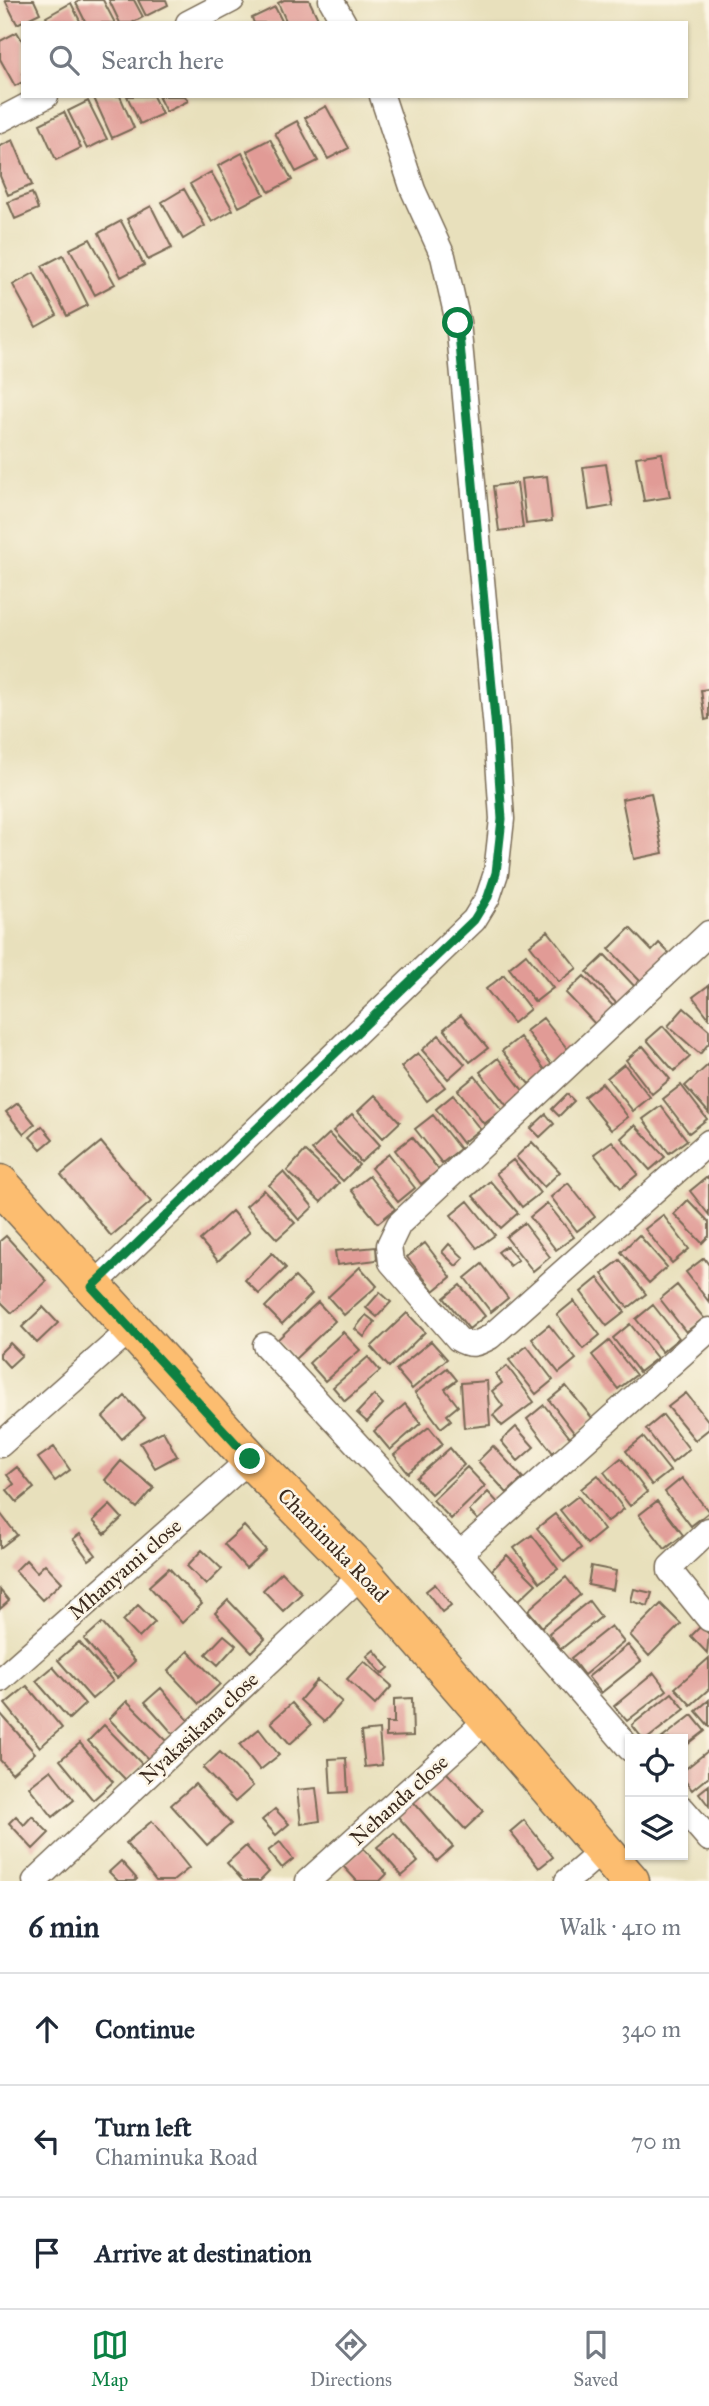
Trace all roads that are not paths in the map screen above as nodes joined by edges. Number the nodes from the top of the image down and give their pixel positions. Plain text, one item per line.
1 (232, 0) edge
2 (331, 0) edge
3 (192, 21) edge
4 (343, 21) edge
5 (42, 98) edge
6 (383, 98) edge
7 (0, 120) edge
8 (709, 933) edge
9 (709, 1142) edge
10 (3, 1193) edge
11 (92, 1287) junction
12 (131, 1329) junction
13 (709, 1330) edge
14 (265, 1345) dead end
15 (0, 1445) edge
16 (250, 1459) junction
17 (709, 1530) edge
18 (460, 1553) junction
19 (363, 1574) junction
20 (709, 1619) edge
21 (0, 1680) edge
22 (489, 1718) junction
23 (625, 1743) edge
24 (688, 1815) edge
25 (709, 1839) edge
26 (602, 1851) junction
27 (35, 1881) edge
28 (308, 1881) edge
29 (567, 1881) edge
30 (630, 1881) edge

1 - 3 street
2 - 4 street
5 - 7 street
6 - 11 street
8 - 9 street
10 - 11 main road, Chaminuka Road
11 - 12 main road, Chaminuka Road
12 - 15 street
12 - 16 main road, Chaminuka Road
13 - 18 street
14 - 18 street
16 - 19 main road, Chaminuka Road
16 - 21 street, Mhanyami close
17 - 20 street
18 - 23 street
19 - 22 main road, Chaminuka Road
19 - 27 street, Nyakasikana close
22 - 26 main road, Chaminuka Road
22 - 28 street, Nehanda close
24 - 25 street
26 - 29 street
26 - 30 main road, Chaminuka Road

